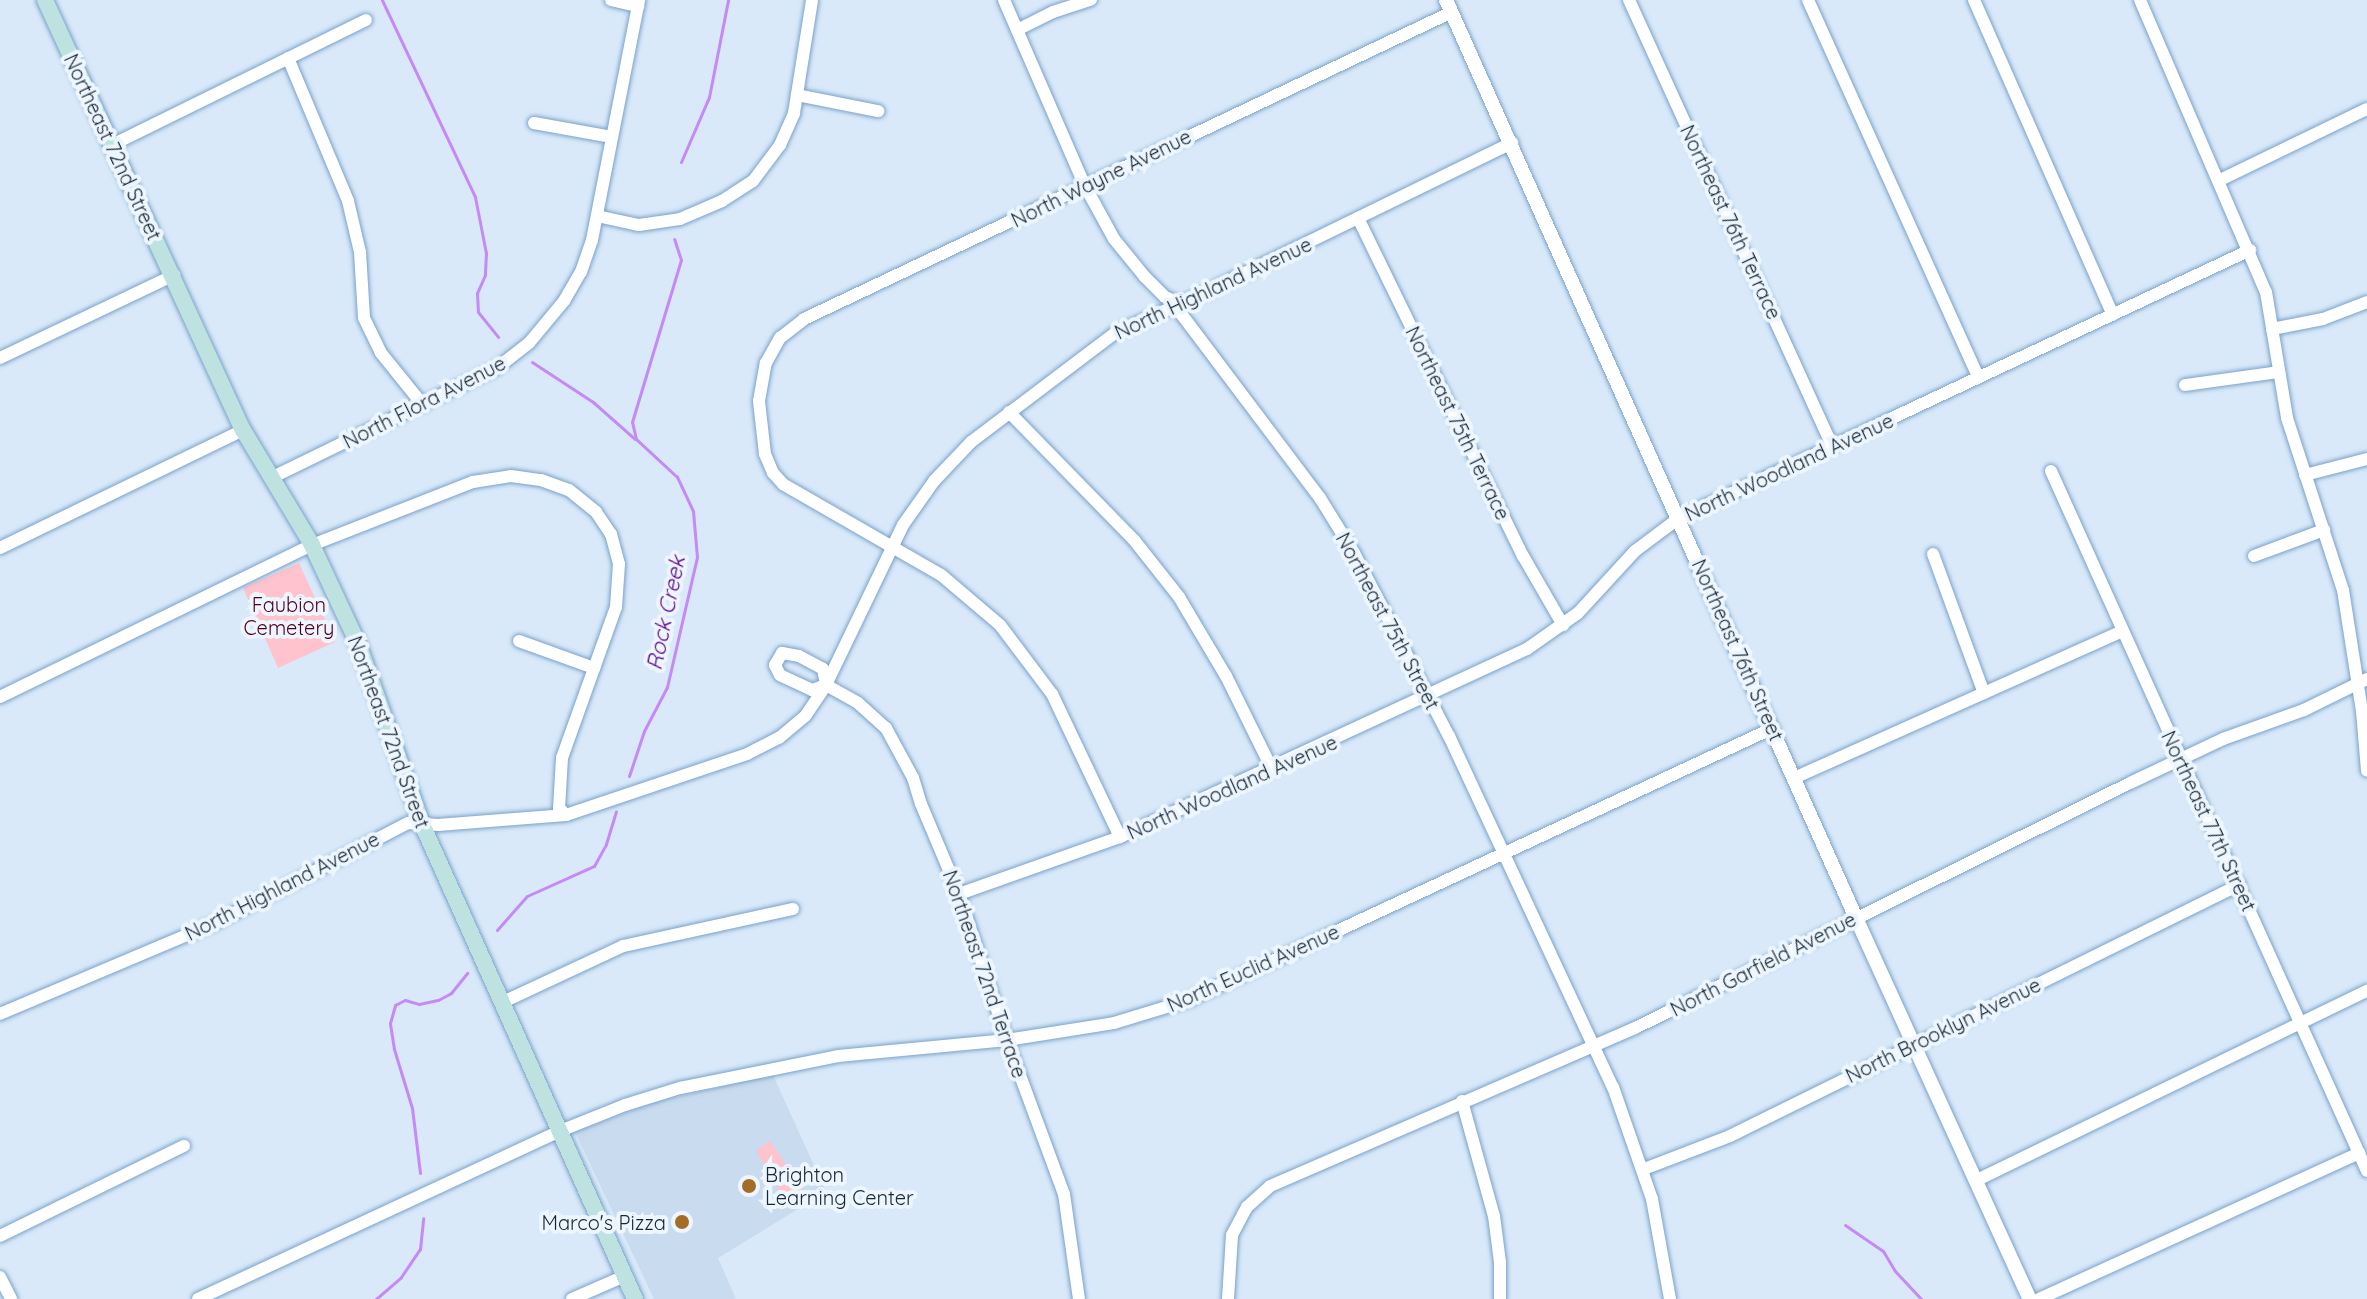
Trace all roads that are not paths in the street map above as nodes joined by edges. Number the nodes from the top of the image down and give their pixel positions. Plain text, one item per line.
1 (45, 0) edge
2 (611, 0) edge
3 (812, 0) edge
4 (1004, 0) edge
5 (1091, 0) edge
6 (1629, 0) edge
7 (1808, 0) edge
8 (1974, 0) edge
9 (2140, 0) edge
10 (638, 3) edge
11 (1449, 6) edge
12 (366, 20) dead end
13 (1017, 30) junction
14 (288, 58) junction
15 (797, 95) junction
16 (2367, 109) edge
17 (878, 111) dead end
18 (534, 123) dead end
19 (612, 137) junction
20 (1512, 143) junction
21 (112, 145) junction
22 (2220, 180) junction
23 (1085, 186) junction
24 (597, 216) junction
25 (1358, 218) junction
26 (2250, 250) junction
27 (174, 275) junction
28 (1178, 302) junction
29 (2367, 302) edge
30 (2113, 315) junction
31 (2272, 329) junction
32 (0, 358) edge
33 (2279, 372) junction
34 (1978, 377) junction
35 (2185, 385) dead end
36 (423, 405) junction
37 (1009, 412) junction
38 (243, 430) junction
39 (1832, 445) junction
40 (2367, 459) edge
41 (2051, 471) dead end
42 (2305, 475) junction
43 (271, 478) junction
44 (1679, 518) junction
45 (2324, 530) junction
46 (312, 545) junction
47 (891, 547) junction
48 (0, 548) edge
49 (1933, 554) dead end
50 (2254, 556) dead end
51 (1563, 625) junction
52 (2123, 631) junction
53 (519, 641) dead end
54 (594, 668) junction
55 (2362, 681) edge
56 (826, 685) junction
57 (1984, 693) junction
58 (0, 697) edge
59 (1428, 697) junction
60 (1773, 728) junction
61 (2180, 759) junction
62 (1272, 769) junction
63 (2367, 771) edge
64 (1794, 778) junction
65 (566, 815) junction
66 (422, 824) junction
67 (1120, 837) junction
68 (1506, 854) junction
69 (2239, 885) junction
70 (959, 894) junction
71 (793, 909) dead end
72 (1856, 918) junction
73 (2367, 991) edge
74 (501, 1003) junction
75 (0, 1014) edge
76 (2300, 1023) junction
77 (1007, 1040) junction
78 (1914, 1044) junction
79 (1594, 1046) junction
80 (1462, 1101) junction
81 (560, 1131) junction
82 (184, 1146) dead end
83 (2359, 1153) junction
84 (1644, 1169) junction
85 (2367, 1171) edge
86 (1975, 1181) junction
87 (0, 1236) edge
88 (625, 1276) junction
89 (0, 1277) edge
90 (11, 1299) edge
91 (198, 1299) edge
92 (572, 1299) edge
93 (635, 1299) edge
94 (1079, 1299) edge
95 (1228, 1299) edge
96 (1500, 1299) edge
97 (1670, 1299) edge
98 (2030, 1299) edge
99 (2039, 1299) edge

1 - 21 main road, Northeast 72nd Street
2 - 10 street
3 - 15 street
4 - 13 street, Northeast 75th Street
5 - 13 street
6 - 39 street, Northeast 76th Terrace
7 - 34 street
8 - 30 street
9 - 22 street
10 - 19 street, North Flora Avenue
11 - 20 street, Northeast 76th Street
11 - 23 street, North Wayne Avenue
12 - 14 street
13 - 23 street, Northeast 75th Street
14 - 21 street
14 - 36 street
15 - 17 street
15 - 24 street
16 - 22 street
18 - 19 street
19 - 24 street, North Flora Avenue
20 - 25 street, North Highland Avenue
20 - 44 street, Northeast 76th Street
21 - 27 main road, Northeast 72nd Street
22 - 26 street
23 - 28 street, Northeast 75th Street
23 - 47 street, North Wayne Avenue
24 - 36 street, North Flora Avenue
25 - 28 street, North Highland Avenue
25 - 51 street, Northeast 75th Terrace
26 - 30 street, North Woodland Avenue
26 - 31 street
27 - 32 street
27 - 38 main road, Northeast 72nd Street
28 - 37 street, North Highland Avenue
28 - 59 street, Northeast 75th Street
29 - 31 street
30 - 34 street, North Woodland Avenue
31 - 33 street
33 - 35 street
33 - 42 street
34 - 39 street, North Woodland Avenue
36 - 43 street, North Flora Avenue
37 - 47 street, North Highland Avenue
37 - 62 street
38 - 43 main road, Northeast 72nd Street
38 - 48 street
39 - 44 street, North Woodland Avenue
40 - 42 street
41 - 52 street, Northeast 77th Street
42 - 45 street
43 - 46 main road, Northeast 72nd Street
44 - 51 street, North Woodland Avenue
44 - 60 street, Northeast 76th Street
45 - 50 street
45 - 55 street
46 - 54 street
46 - 58 street
46 - 66 main road, Northeast 72nd Street
47 - 56 street, North Highland Avenue
47 - 67 street
49 - 57 street
51 - 59 street, North Woodland Avenue
52 - 57 street
52 - 61 street, Northeast 77th Street
53 - 54 street
54 - 65 street
55 - 61 street, North Garfield Avenue
55 - 63 street
56 - 65 street, North Highland Avenue
56 - 70 street, Northeast 72nd Terrace
57 - 64 street
59 - 62 street, North Woodland Avenue
59 - 68 street, Northeast 75th Street
60 - 64 street, Northeast 76th Street
60 - 68 street, North Euclid Avenue
61 - 69 street, Northeast 77th Street
61 - 72 street, North Garfield Avenue
62 - 67 street, North Woodland Avenue
64 - 72 street, Northeast 76th Street
65 - 66 street, North Highland Avenue
66 - 74 main road, Northeast 72nd Street
66 - 75 street, North Highland Avenue
67 - 70 street, North Woodland Avenue
68 - 77 street, North Euclid Avenue
68 - 79 street, Northeast 75th Street
69 - 76 street, Northeast 77th Street
69 - 78 street, North Brooklyn Avenue
70 - 77 street, Northeast 72nd Terrace
71 - 74 street
72 - 78 street, Northeast 76th Street
72 - 79 street, North Garfield Avenue
73 - 76 street
74 - 81 main road, Northeast 72nd Street
76 - 83 street, Northeast 77th Street
76 - 86 street
77 - 81 street, North Euclid Avenue
77 - 94 street, Northeast 72nd Terrace
78 - 84 street, North Brooklyn Avenue
78 - 86 street, Northeast 76th Street
79 - 80 street, North Garfield Avenue
79 - 84 street, Northeast 75th Street
80 - 95 street, North Garfield Avenue
80 - 96 street
81 - 88 main road, Northeast 72nd Street
81 - 91 street
82 - 87 street
83 - 85 street, Northeast 77th Street
83 - 99 street
84 - 97 street, Northeast 75th Street
86 - 98 street, Northeast 76th Street
88 - 92 street
88 - 93 main road, Northeast 72nd Street
89 - 90 street

